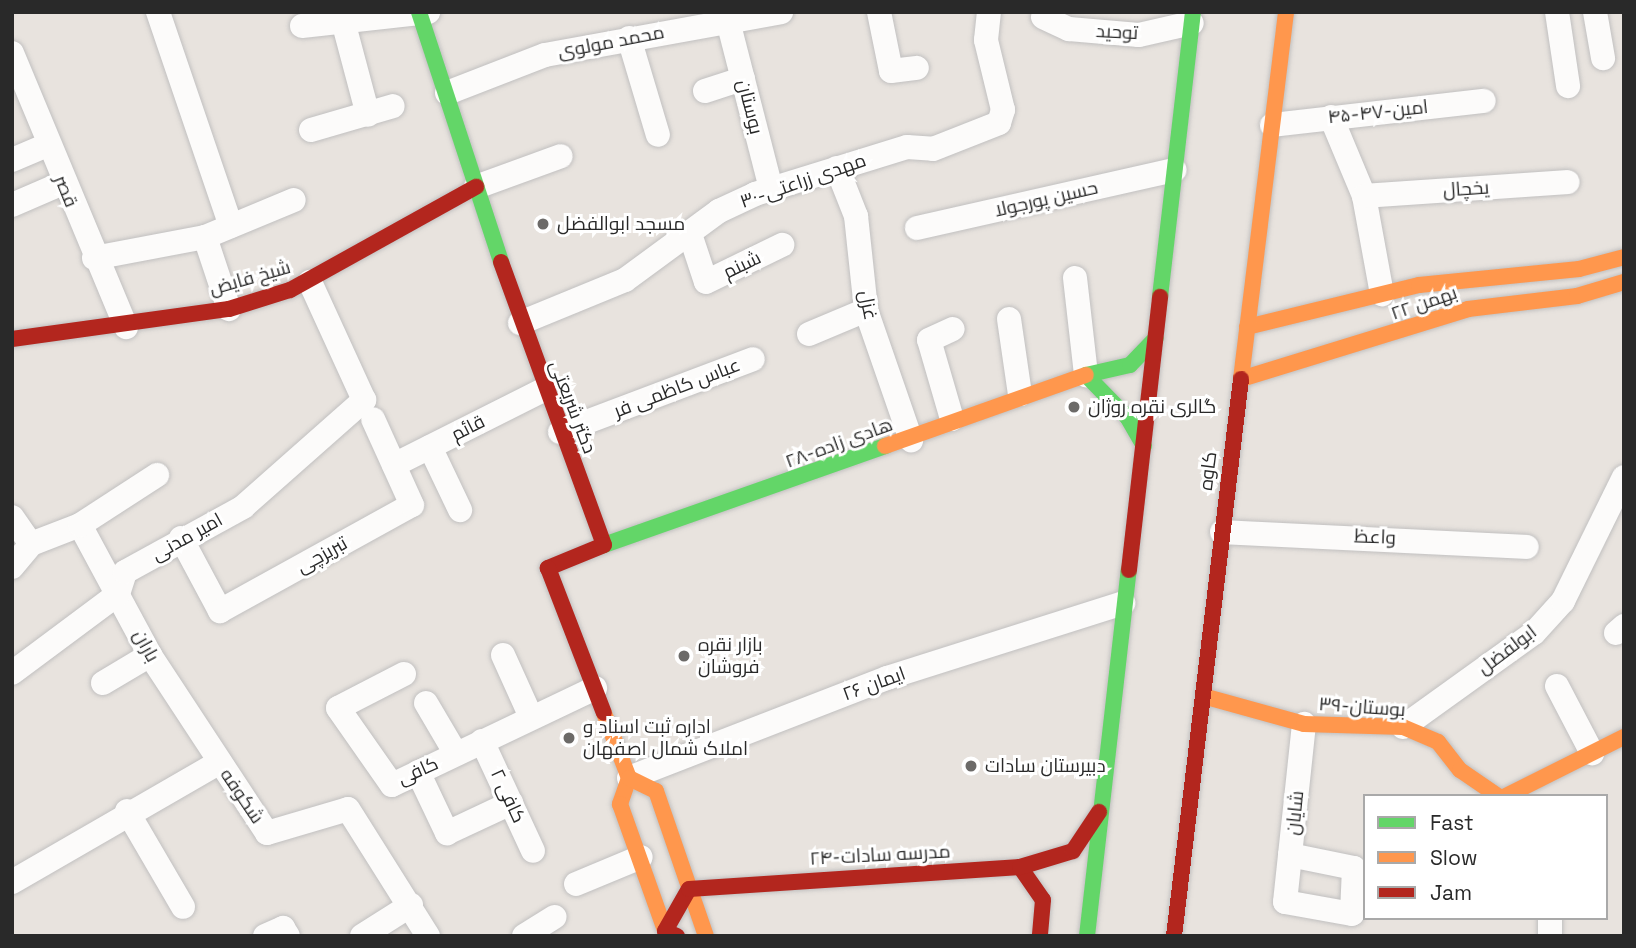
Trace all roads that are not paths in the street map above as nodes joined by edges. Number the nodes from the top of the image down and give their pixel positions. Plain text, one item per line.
1 (158, 12) edge
2 (879, 12) edge
3 (989, 12) edge
4 (1286, 12) edge
5 (1595, 12) edge
6 (422, 13) edge
7 (766, 14) edge
8 (1564, 14) edge
9 (1043, 17) dead end
10 (1193, 18) edge
11 (343, 21) junction
12 (665, 22) edge
13 (729, 24) junction
14 (302, 26) dead end
15 (629, 38) junction
16 (13, 57) edge
17 (1603, 58) dead end
18 (917, 68) dead end
19 (743, 79) junction
20 (1568, 86) dead end
21 (705, 91) dead end
22 (447, 93) junction
23 (1484, 101) dead end
24 (393, 106) dead end
25 (368, 115) junction
26 (1331, 117) junction
27 (1272, 125) junction
28 (311, 130) dead end
29 (658, 135) dead end
30 (48, 145) junction
31 (561, 156) dead end
32 (12, 160) edge
33 (836, 168) junction
34 (1175, 170) junction
35 (63, 183) junction
36 (1568, 183) dead end
37 (476, 187) junction
38 (771, 189) junction
39 (1364, 196) junction
40 (294, 200) dead end
41 (12, 205) edge
42 (231, 226) junction
43 (917, 228) dead end
44 (205, 237) junction
45 (691, 237) junction
46 (782, 245) dead end
47 (1624, 257) edge
48 (94, 258) junction
49 (1075, 278) dead end
50 (310, 282) junction
51 (1624, 282) edge
52 (1382, 294) junction
53 (229, 309) junction
54 (866, 310) junction
55 (1316, 312) junction
56 (1009, 319) dead end
57 (520, 323) junction
58 (126, 327) junction
59 (1247, 327) junction
60 (954, 329) dead end
61 (810, 334) dead end
62 (12, 338) edge
63 (1156, 338) junction
64 (1324, 356) junction
65 (753, 359) dead end
66 (1086, 375) junction
67 (1241, 379) junction
68 (543, 390) junction
69 (1020, 394) junction
70 (368, 409) junction
71 (952, 418) junction
72 (561, 432) junction
73 (911, 440) junction
74 (1144, 446) junction
75 (430, 447) junction
76 (394, 465) junction
77 (157, 475) dead end
78 (1624, 477) edge
79 (460, 510) dead end
80 (12, 517) edge
81 (80, 525) junction
82 (1222, 532) junction
83 (181, 538) junction
84 (31, 544) junction
85 (604, 545) junction
86 (1527, 547) dead end
87 (12, 568) edge
88 (118, 594) junction
89 (1123, 603) junction
90 (150, 654) junction
91 (503, 655) dead end
92 (12, 673) edge
93 (404, 674) dead end
94 (103, 683) dead end
95 (1557, 686) dead end
96 (594, 688) junction
97 (1202, 696) junction
98 (426, 703) dead end
99 (531, 717) junction
100 (1304, 724) junction
101 (1403, 727) junction
102 (1624, 737) edge
103 (482, 741) junction
104 (1592, 753) junction
105 (456, 754) junction
106 (220, 762) junction
107 (418, 772) junction
108 (629, 778) junction
109 (1494, 794) edge
110 (1510, 794) edge
111 (511, 803) junction
112 (127, 811) junction
113 (1099, 813) junction
114 (533, 850) dead end
115 (1290, 855) junction
116 (641, 858) junction
117 (1020, 867) junction
118 (12, 881) edge
119 (576, 884) dead end
120 (689, 889) junction
121 (411, 905) junction
122 (183, 907) dead end
123 (555, 917) dead end
124 (666, 935) edge
125 (265, 936) edge
126 (288, 936) edge
127 (362, 936) edge
128 (428, 936) edge
129 (524, 936) edge
130 (706, 936) edge
131 (1040, 936) edge
132 (1087, 936) edge
133 (1174, 936) edge

1 - 42 street
2 - 18 street
3 - 33 street, ۳۰-مهدی زراعتی
4 - 27 street, کاوه
5 - 17 street
6 - 11 street
6 - 22 street, دکتر شریعتی
7 - 13 street, محمد مولوی
8 - 20 street
9 - 10 street, توحید
10 - 34 street
11 - 14 street
11 - 25 street
12 - 13 street, محمد مولوی
12 - 15 street, محمد مولوی
13 - 19 street, بوستان
15 - 22 street, محمد مولوی
15 - 29 street
16 - 30 street, قصر
19 - 21 street
19 - 38 street, بوستان
22 - 37 street, دکتر شریعتی
23 - 26 street, ۴۵-۴۷-امین
24 - 25 street
25 - 28 street
26 - 27 street, ۴۵-۴۷-امین
26 - 39 street
27 - 59 street, کاوه
30 - 32 street
30 - 35 street, قصر
31 - 37 street
33 - 38 street, ۳۰-مهدی زراعتی
33 - 54 street, غزل
34 - 43 street, حسین پورجولا
34 - 63 street
35 - 41 street
35 - 48 street, قصر
36 - 39 street, یخچال
37 - 50 street, شیخ فایض
37 - 57 street, دکتر شریعتی
38 - 45 street, ۳۰-مهدی زراعتی
39 - 52 street
40 - 42 street
42 - 44 street
44 - 48 street
44 - 53 street
45 - 46 street, شبنم
45 - 57 street, ۳۰-مهدی زراعتی
47 - 52 street, ۲۲ بهمن
48 - 58 street, قصر
49 - 66 street
50 - 53 street, شیخ فایض
50 - 70 street, تبریزچی
51 - 64 street, ۲۲ بهمن
52 - 55 street, ۲۲ بهمن
53 - 58 street, شیخ فایض
54 - 61 street
54 - 73 street, غزل
55 - 59 street, ۲۲ بهمن
55 - 64 street
56 - 69 street
57 - 68 street, دکتر شریعتی
58 - 62 street, شیخ فایض
59 - 67 street, کاوه
60 - 71 street
63 - 66 street, ۲۸-هادی زاده
63 - 74 street
64 - 67 street, ۲۲ بهمن
65 - 72 street, عباس کاظمی فر
66 - 69 street, ۲۸-هادی زاده
66 - 74 street
67 - 82 street, کاوه
68 - 72 street, دکتر شریعتی
68 - 75 street, قائم
69 - 71 street, ۲۸-هادی زاده
70 - 76 street, تبریزچی
70 - 83 street, امیر مدنی
71 - 73 street, ۲۸-هادی زاده
72 - 85 street, دکتر شریعتی
73 - 85 street, ۲۸-هادی زاده
74 - 89 street
75 - 76 street, قائم
75 - 79 street
76 - 83 street, تبریزچی
77 - 81 street
78 - 101 street, ابولفضل
80 - 84 street
81 - 84 street
81 - 88 street, باران
82 - 86 street, واعظ
82 - 97 street, کاوه
83 - 88 street, امیر مدنی
84 - 87 street
85 - 96 street
88 - 90 street, باران
88 - 92 street, امیر مدنی
89 - 108 street, ۲۶ ایمان
89 - 113 street
90 - 94 street
90 - 106 street, باران
91 - 99 street
93 - 107 street, کافی
95 - 104 street
96 - 99 street, کافی
96 - 108 street
97 - 100 street, ۳۹-بوستان
97 - 133 street, کاوه
98 - 105 street
99 - 103 street, کافی
100 - 101 street, ۳۹-بوستان
100 - 115 street, شایان
101 - 109 street, ۳۹-بوستان
102 - 104 street
103 - 105 street, کافی
103 - 111 street, کافی ۲
104 - 110 street
105 - 107 street, کافی
106 - 112 street, شکوفه
106 - 121 street, شکوفه
107 - 111 street
108 - 116 street
108 - 120 street
111 - 114 street, کافی ۲
112 - 118 street, شکوفه
112 - 122 street
113 - 117 street, ۲۴-مدرسه سادات
113 - 132 street
115 - 115 street, شایان
116 - 119 street
116 - 124 street
117 - 120 street, ۲۴-مدرسه سادات
117 - 131 street
120 - 124 street
120 - 130 street
121 - 127 street
121 - 128 street, شکوفه
123 - 129 street
125 - 126 street

